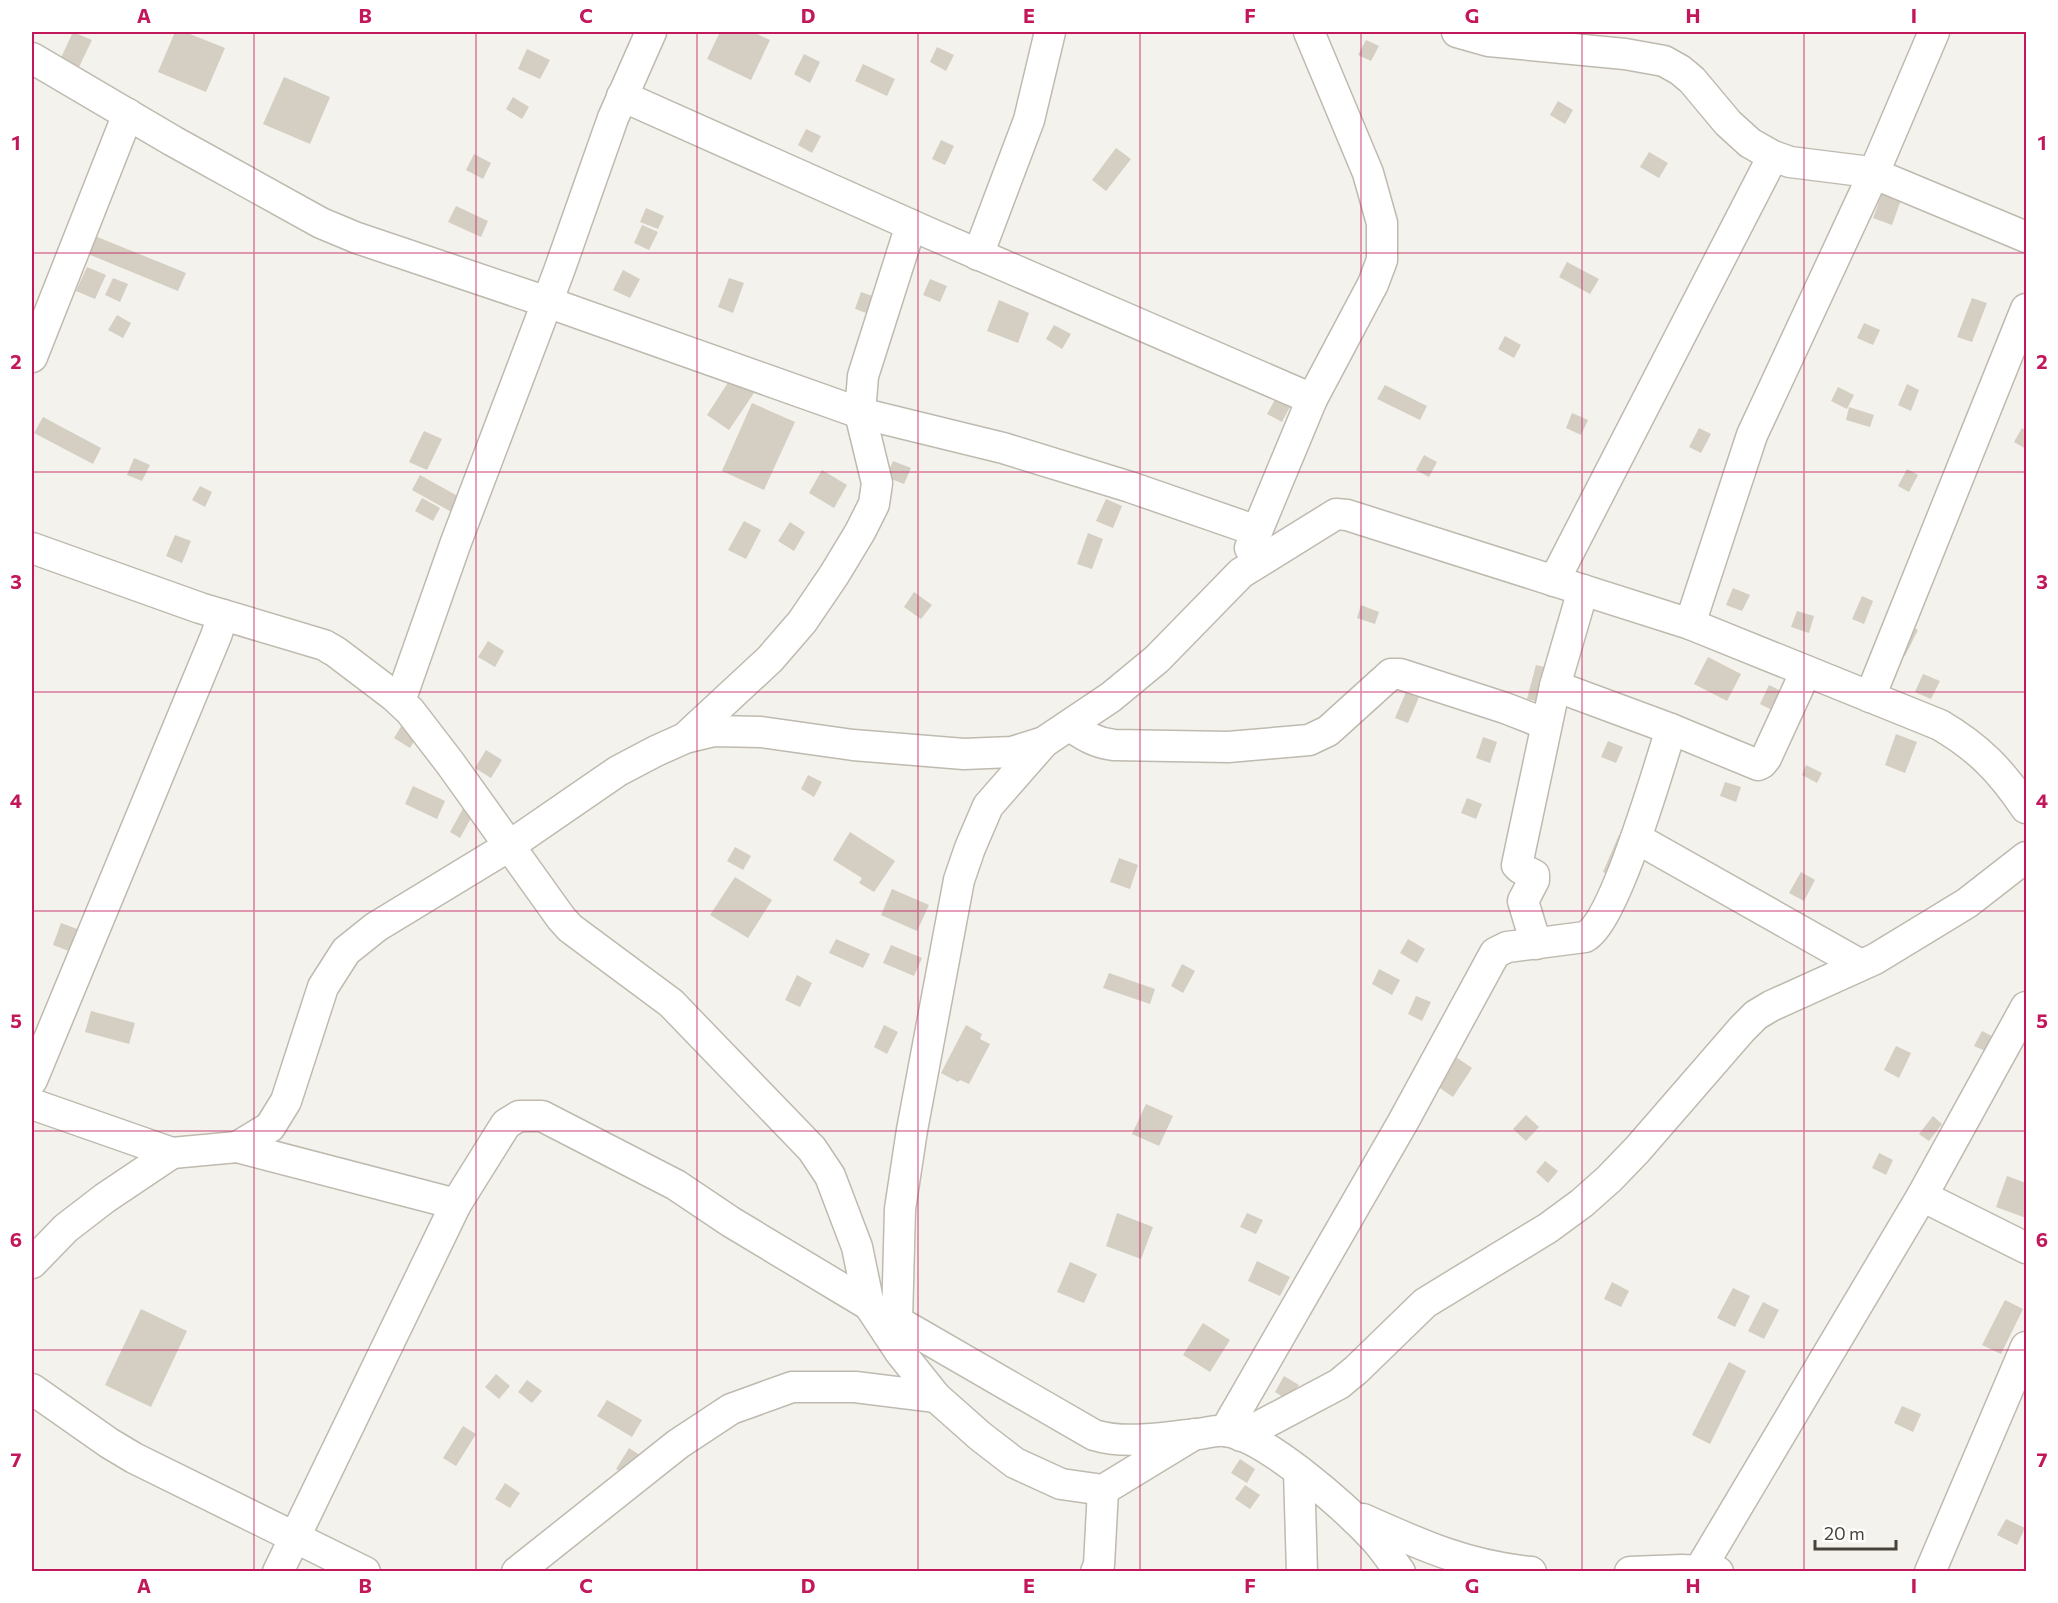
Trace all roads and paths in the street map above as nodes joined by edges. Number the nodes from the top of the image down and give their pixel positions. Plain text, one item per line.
1 (651, 32) edge
2 (1050, 32) edge
3 (1309, 32) edge
4 (1457, 32) edge
5 (1929, 36) edge
6 (32, 58) edge
7 (622, 96) junction
8 (128, 114) junction
9 (1773, 156) junction
10 (1873, 175) junction
11 (911, 225) junction
12 (2026, 237) edge
13 (978, 255) junction
14 (547, 302) junction
15 (2026, 309) edge
16 (32, 357) edge
17 (1312, 399) junction
18 (860, 413) junction
19 (1257, 531) junction
20 (32, 548) edge
21 (1241, 573) junction
22 (1554, 581) junction
23 (1583, 590) junction
24 (223, 615) junction
25 (1690, 624) junction
26 (1806, 671) junction
27 (1556, 686) junction
28 (1870, 697) junction
29 (400, 701) junction
30 (1546, 724) junction
31 (1071, 726) junction
32 (1671, 729) junction
33 (685, 738) junction
34 (1044, 742) junction
35 (2026, 808) edge
36 (1636, 838) junction
37 (509, 846) junction
38 (2026, 858) edge
39 (1536, 944) junction
40 (1861, 965) junction
41 (2026, 1007) edge
42 (32, 1080) edge
43 (32, 1104) edge
44 (237, 1147) junction
45 (172, 1153) junction
46 (1922, 1196) junction
47 (456, 1204) junction
48 (2026, 1248) edge
49 (32, 1263) edge
50 (869, 1305) junction
51 (897, 1321) junction
52 (2026, 1347) edge
53 (32, 1389) edge
54 (936, 1397) junction
55 (1196, 1434) junction
56 (1233, 1434) junction
57 (1299, 1471) junction
58 (1103, 1490) junction
59 (1347, 1512) junction
60 (294, 1536) junction
61 (1709, 1571) edge
62 (278, 1572) edge
63 (365, 1572) edge
64 (517, 1572) edge
65 (1096, 1572) edge
66 (1302, 1572) edge
67 (1400, 1572) edge
68 (1531, 1572) edge
69 (1630, 1572) edge
70 (1930, 1572) edge

1 - 7 street
2 - 13 street
3 - 17 street
4 - 9 street
5 - 10 street
6 - 8 street
7 - 11 street
7 - 14 street
8 - 14 street
8 - 16 street
9 - 10 street
9 - 22 street
10 - 12 street
10 - 25 street
11 - 13 street
11 - 18 street
13 - 17 street
14 - 18 street
14 - 29 street
15 - 28 street
17 - 19 street
18 - 19 street
18 - 33 street
19 - 21 street
20 - 24 street
21 - 22 street
21 - 31 street
22 - 23 street
23 - 25 street
23 - 27 street
24 - 29 street
24 - 42 street
25 - 26 street
26 - 28 street
26 - 32 street
27 - 30 street
27 - 32 street
28 - 35 street
29 - 37 street
30 - 31 street
30 - 39 street
31 - 34 street
32 - 36 street
33 - 34 street
33 - 37 street
34 - 51 street
36 - 39 street
36 - 40 street
37 - 44 street
37 - 50 street
38 - 40 street
39 - 56 street
40 - 56 street
41 - 46 street
43 - 45 street
44 - 45 street
44 - 47 street
45 - 49 street
46 - 48 street
46 - 61 street
47 - 50 street
47 - 60 street
50 - 51 street
50 - 54 street
51 - 55 street
52 - 70 street
53 - 60 street
54 - 58 street
54 - 64 street
55 - 56 street
55 - 58 street
56 - 57 street
57 - 59 street
57 - 66 street
58 - 65 street
59 - 67 street
59 - 68 street
60 - 62 street
60 - 63 street
61 - 69 street

